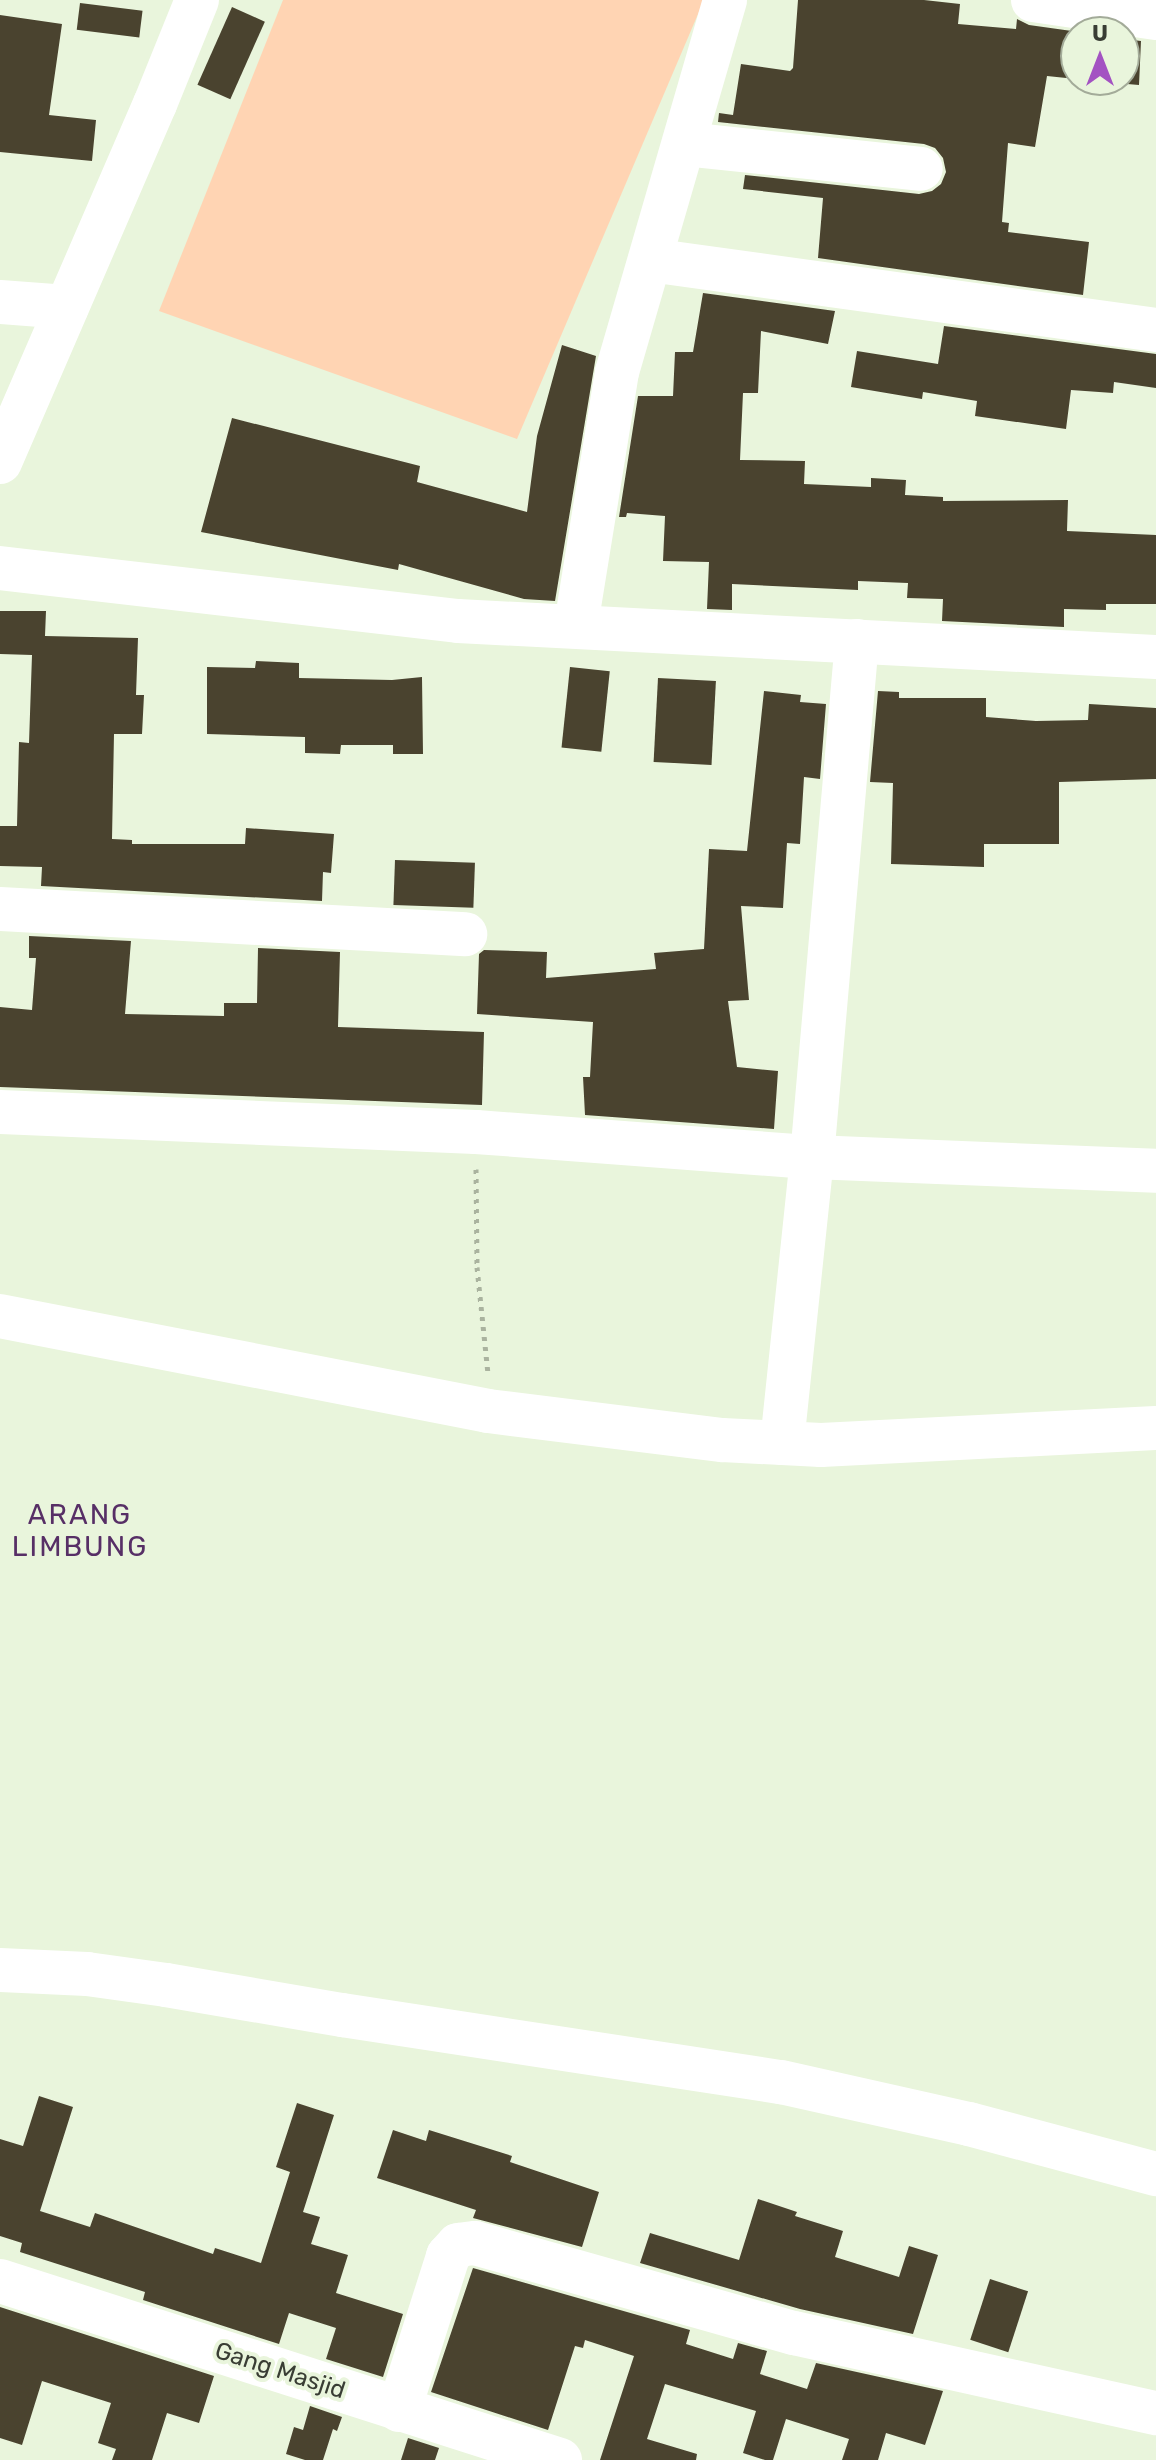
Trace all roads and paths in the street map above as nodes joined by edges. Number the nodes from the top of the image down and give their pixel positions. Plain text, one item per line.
1 (197, 0) edge
2 (725, 0) edge
3 (1033, 0) edge
4 (1156, 18) edge
5 (685, 144) junction
6 (921, 169) dead end
7 (650, 260) junction
8 (0, 302) edge
9 (67, 307) junction
10 (1156, 330) edge
11 (0, 462) edge
12 (0, 568) edge
13 (576, 625) junction
14 (857, 641) junction
15 (1156, 657) edge
16 (0, 909) edge
17 (465, 934) dead end
18 (0, 1112) edge
19 (476, 1132) junction
20 (812, 1157) junction
21 (1156, 1171) edge
22 (0, 1316) edge
23 (488, 1411) junction
24 (1156, 1428) edge
25 (782, 1443) junction
26 (0, 1970) edge
27 (1156, 2174) edge
28 (0, 2281) edge
29 (399, 2410) junction
30 (1156, 2413) edge
31 (560, 2460) edge

1 - 9 street
2 - 5 street
3 - 4 street
5 - 6 street
5 - 7 street
7 - 10 street
7 - 13 street
8 - 9 street
9 - 11 street
12 - 13 street
13 - 14 street
14 - 15 street
14 - 20 street
16 - 17 street
18 - 19 street
19 - 20 street
19 - 23 path
20 - 21 street
20 - 25 street
22 - 23 street
23 - 25 street
24 - 25 street
26 - 27 street
28 - 29 street, Gang Masjid
29 - 30 street
29 - 31 street, Gang Masjid

